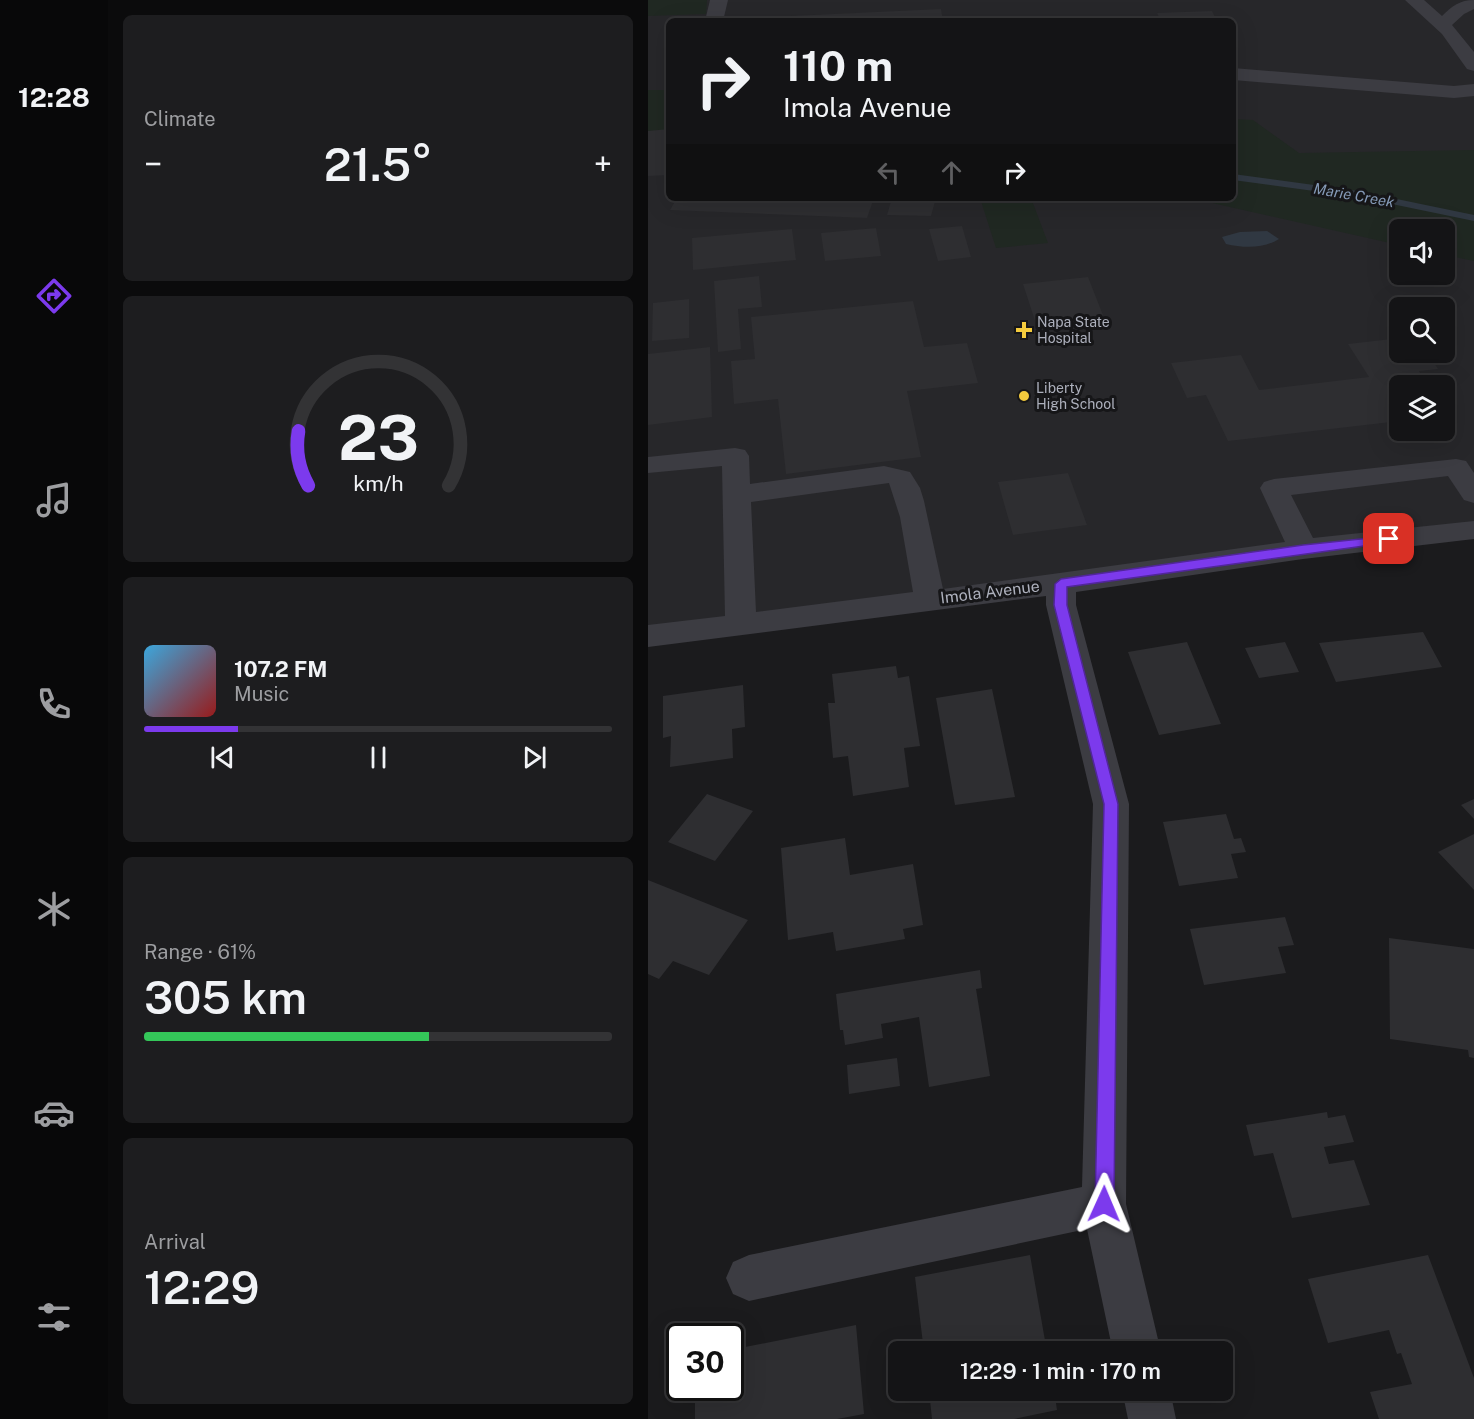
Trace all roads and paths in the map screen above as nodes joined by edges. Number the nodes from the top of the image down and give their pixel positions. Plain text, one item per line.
1 (719, 0) edge
2 (1414, 0) edge
3 (1474, 2) edge
4 (715, 18) edge
5 (1442, 25) junction
6 (1474, 65) edge
7 (1236, 74) edge
8 (1474, 90) edge
9 (648, 465) edge
10 (1474, 494) edge
11 (735, 495) junction
12 (1474, 530) edge
13 (1303, 549) junction
14 (1061, 584) junction
15 (930, 599) junction
16 (741, 622) junction
17 (648, 636) edge
18 (1104, 1204) junction
19 (749, 1278) dead end
20 (1135, 1341) edge
21 (1148, 1401) edge
22 (1152, 1419) edge

1 - 4 street
2 - 5 street
3 - 5 street
5 - 6 street
7 - 8 street
9 - 11 street
10 - 13 street
11 - 15 street
11 - 16 street
12 - 13 street, Imola Avenue
13 - 14 street, Imola Avenue
14 - 15 street, Imola Avenue
14 - 18 street
15 - 16 street, Imola Avenue
16 - 17 street, Imola Avenue
18 - 19 street
18 - 20 street
21 - 22 street

